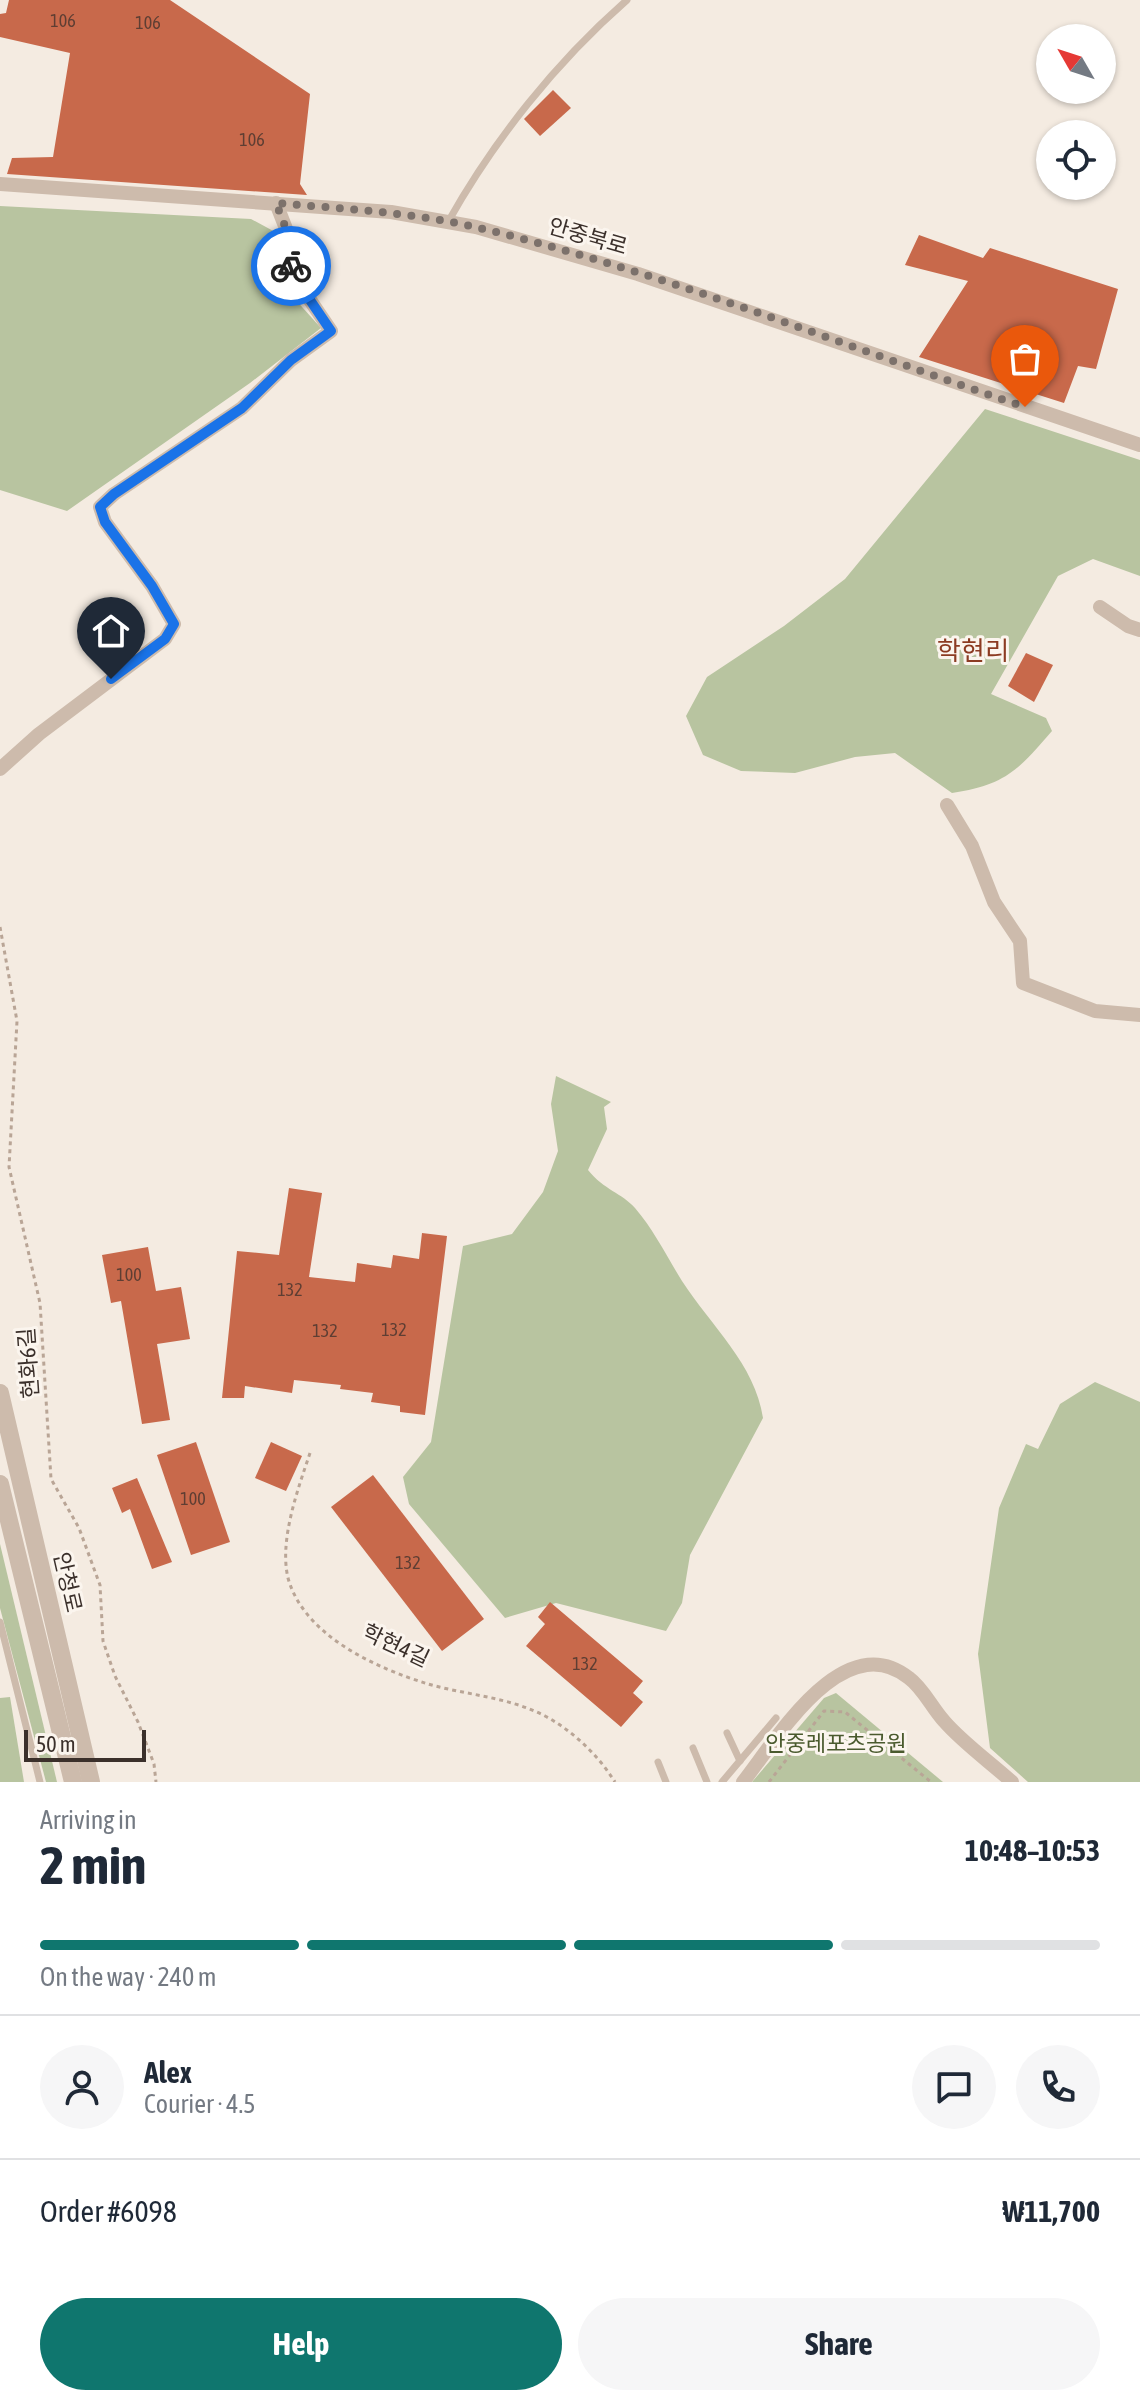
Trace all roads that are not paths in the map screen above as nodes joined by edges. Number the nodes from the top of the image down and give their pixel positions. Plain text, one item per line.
1 (627, 0) edge
2 (0, 184) edge
3 (276, 203) junction
4 (448, 222) junction
5 (1140, 445) edge
6 (1100, 607) dead end
7 (1140, 630) edge
8 (0, 769) edge
9 (947, 805) dead end
10 (1140, 1015) edge
11 (0, 1393) edge
12 (0, 1484) edge
13 (0, 1622) edge
14 (776, 1718) dead end
15 (727, 1733) dead end
16 (693, 1748) dead end
17 (740, 1761) junction
18 (658, 1762) dead end
19 (40, 1782) edge
20 (73, 1782) edge
21 (91, 1782) edge
22 (666, 1782) edge
23 (707, 1782) edge
24 (722, 1782) edge
25 (743, 1782) edge
26 (1012, 1782) edge

1 - 4 lane
2 - 3 street, 안중북로
3 - 4 street, 안중북로
3 - 8 street
4 - 5 street, 안중북로
6 - 7 street
9 - 10 street
11 - 21 street, 안청로
12 - 20 street, 안청로
13 - 19 lane
14 - 17 lane
15 - 17 lane
16 - 23 lane
17 - 24 lane
18 - 22 lane
25 - 26 street

